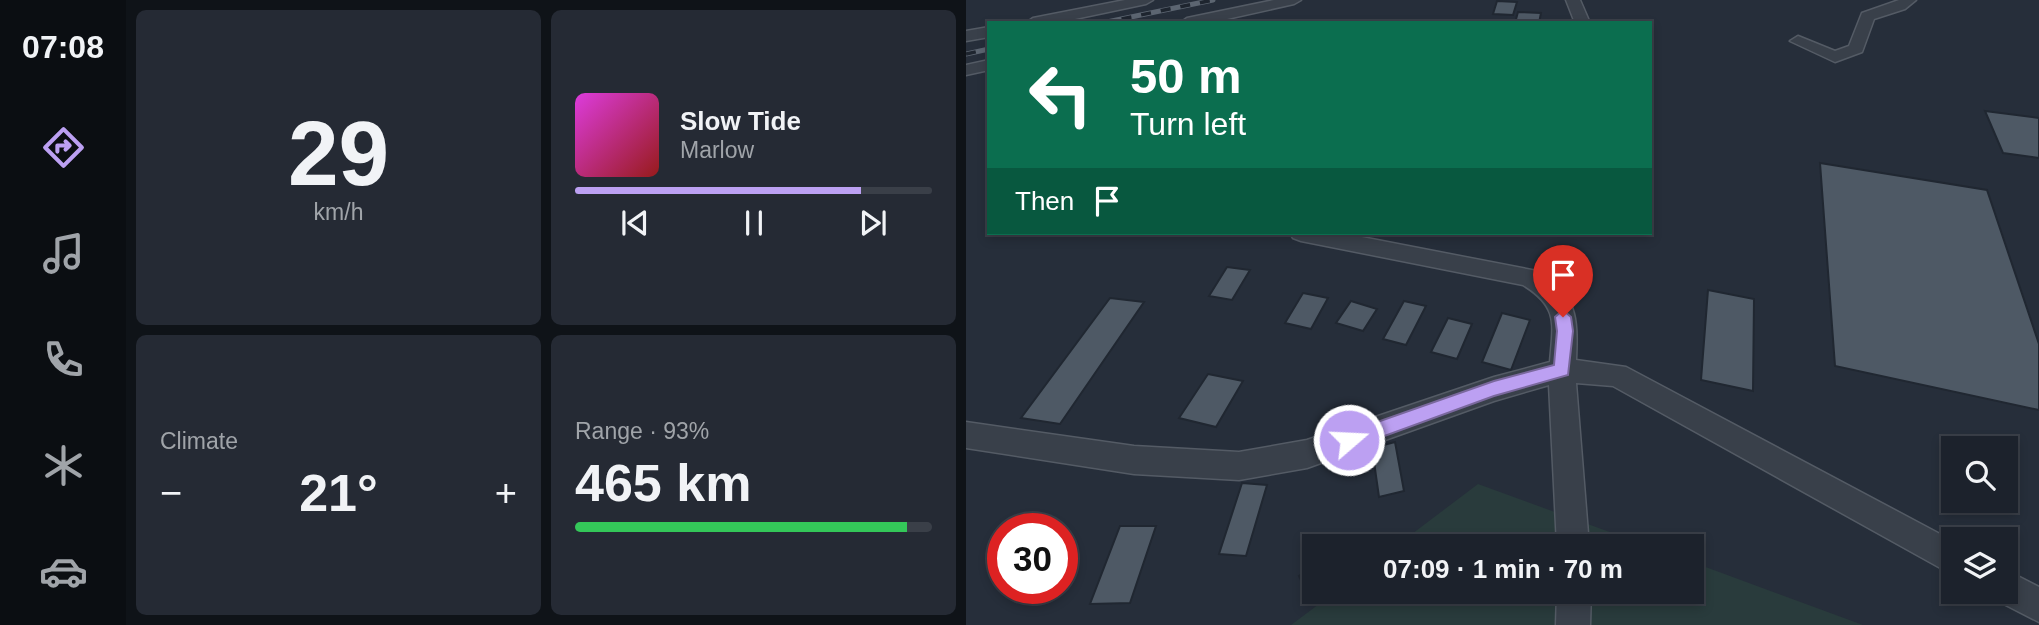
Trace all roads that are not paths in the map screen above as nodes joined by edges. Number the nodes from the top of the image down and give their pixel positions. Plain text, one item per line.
1 (1146, 0) edge
2 (1294, 0) edge
3 (1573, 0) edge
4 (1909, 0) edge
5 (1053, 21) edge
6 (1196, 21) edge
7 (1582, 21) edge
8 (987, 32) edge
9 (966, 36) edge
10 (1798, 41) dead end
11 (987, 65) edge
12 (966, 70) edge
13 (1311, 235) edge
14 (1562, 370) junction
15 (966, 435) edge
16 (1572, 534) edge
17 (1941, 552) edge
18 (2018, 594) edge
19 (1574, 604) edge
20 (2039, 605) edge
21 (1573, 625) edge

1 - 5 street
2 - 6 street
3 - 7 street
4 - 10 street
8 - 9 street
11 - 12 street
13 - 14 street
14 - 15 street
14 - 16 street
14 - 17 street
18 - 20 street
19 - 21 street

